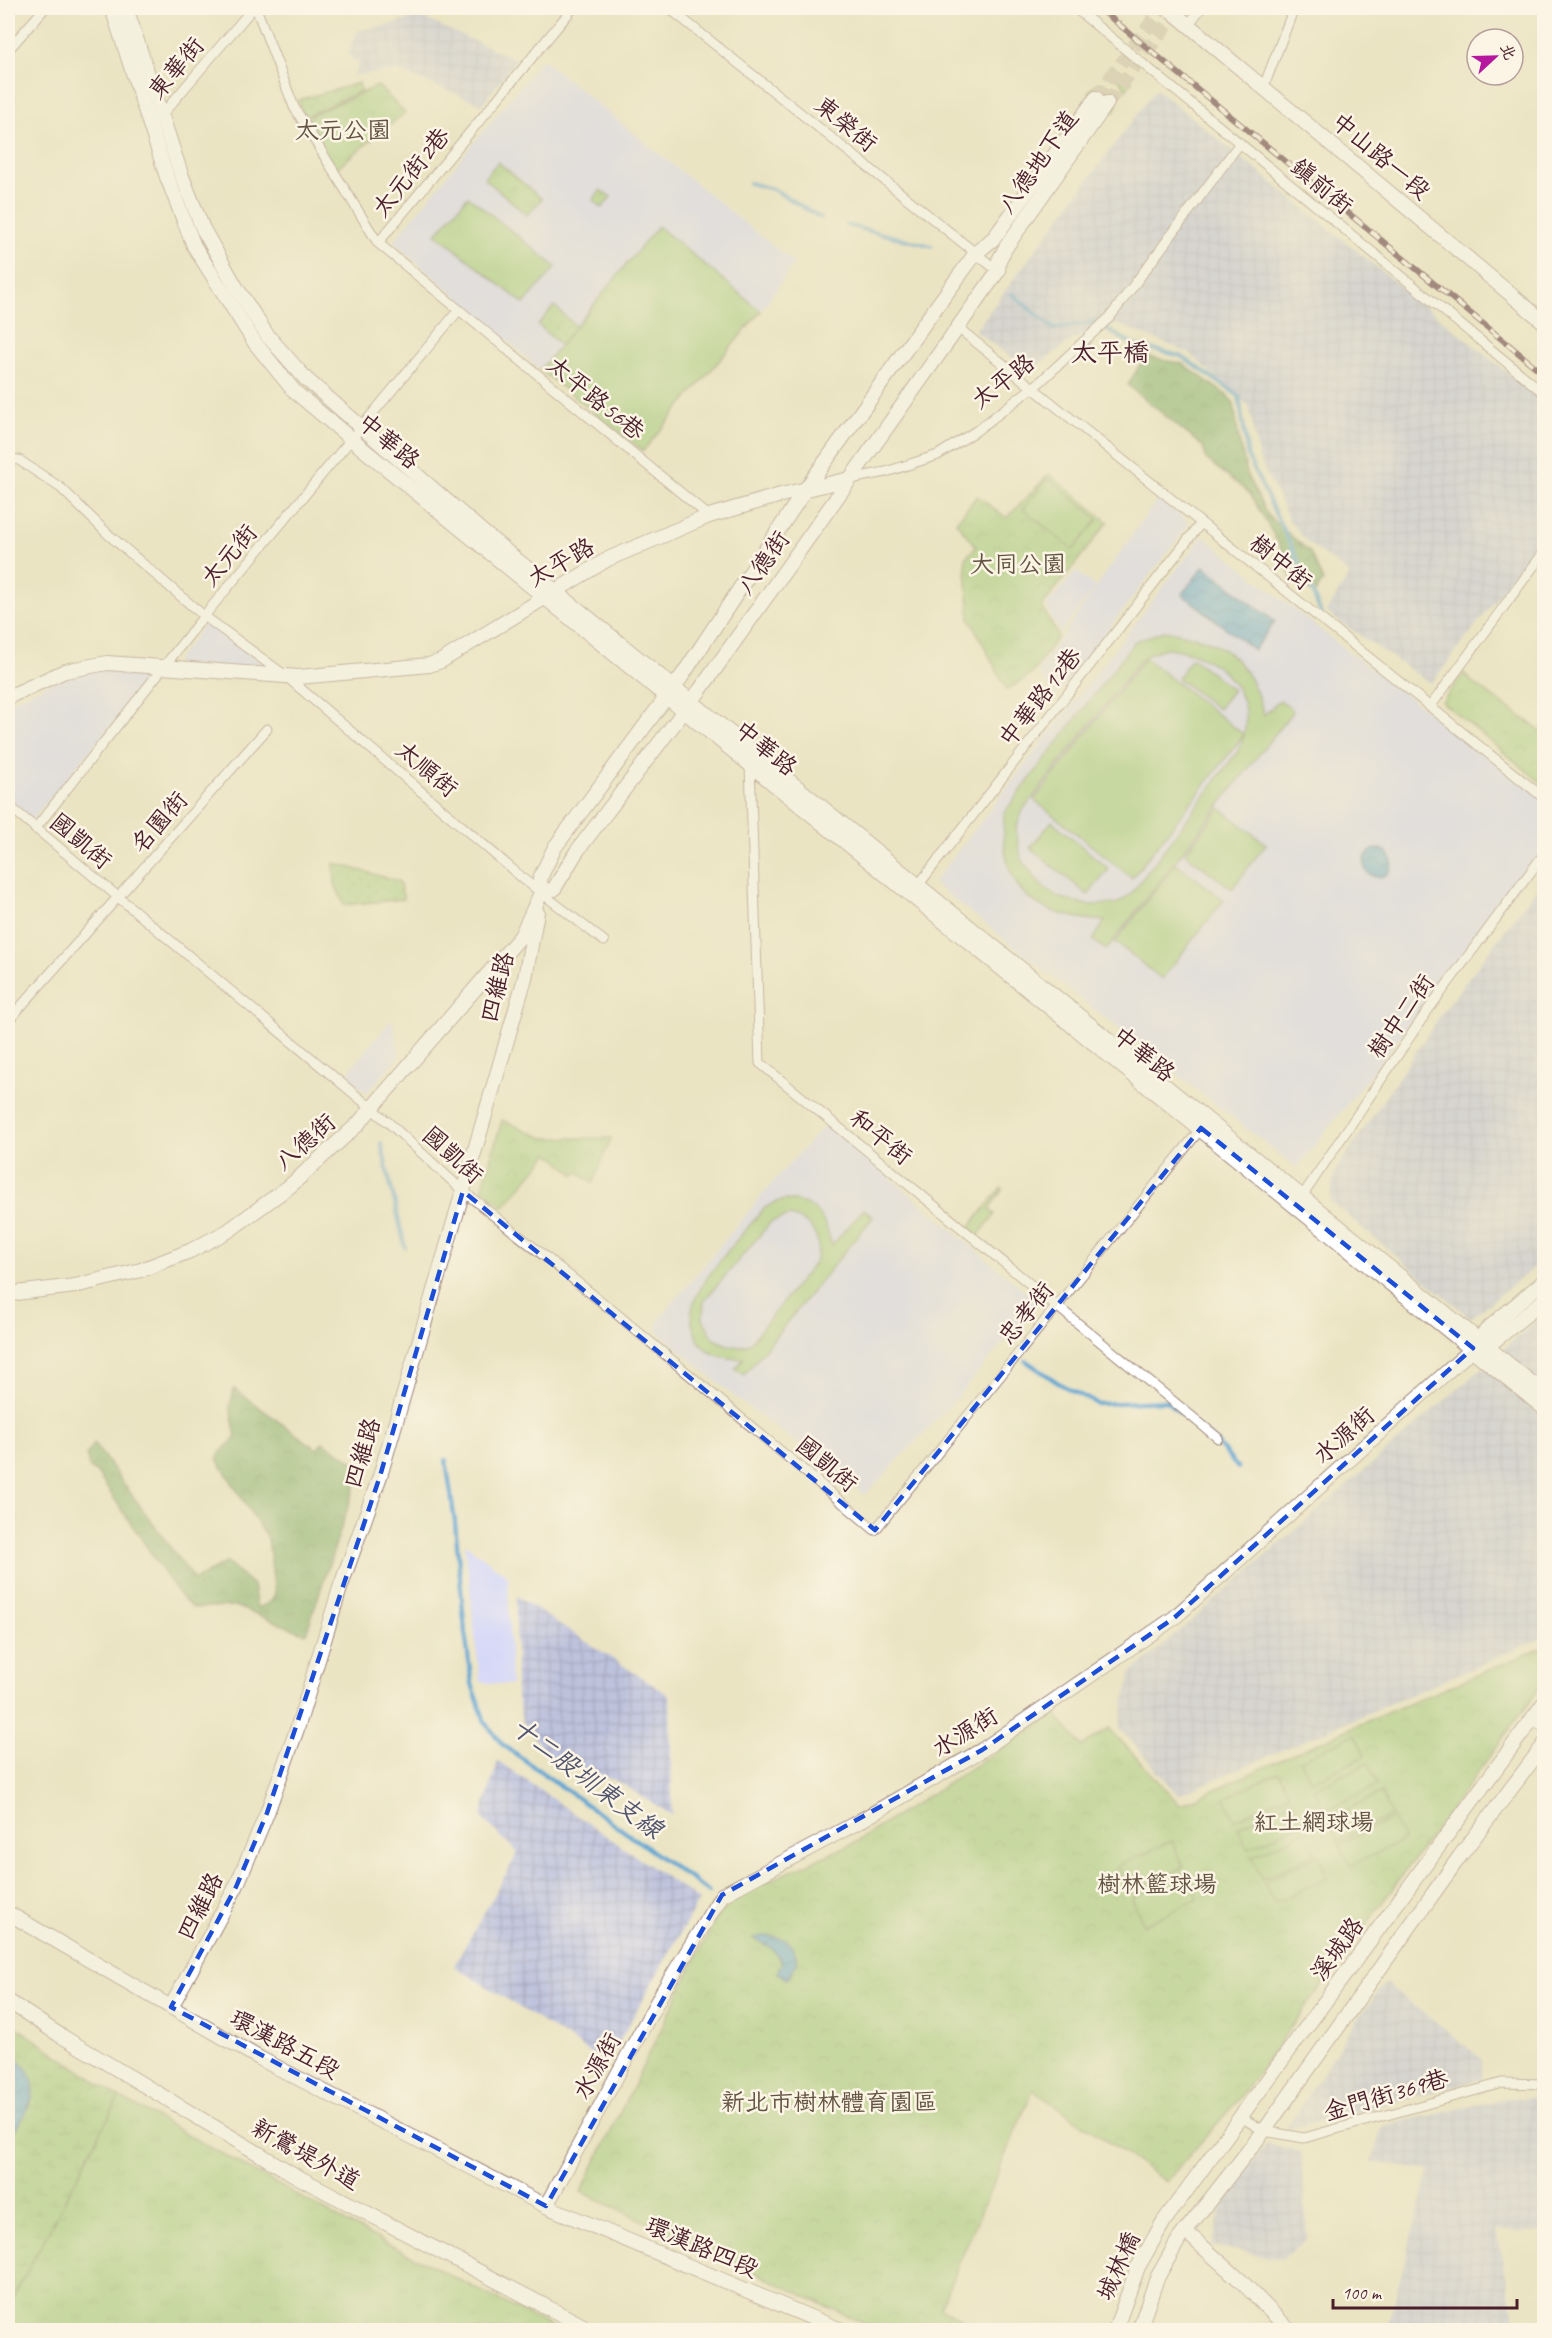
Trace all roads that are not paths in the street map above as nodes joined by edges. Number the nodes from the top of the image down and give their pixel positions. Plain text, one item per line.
1 (45, 8) edge
2 (112, 8) edge
3 (126, 8) edge
4 (254, 8) edge
5 (573, 8) edge
6 (669, 8) edge
7 (1075, 8) edge
8 (1168, 8) edge
9 (1201, 8) edge
10 (1294, 8) edge
11 (1189, 24) junction
12 (8, 50) edge
13 (1264, 86) junction
14 (156, 121) junction
15 (1240, 143) junction
16 (994, 238) joint
17 (378, 243) junction
18 (1006, 247) joint
19 (976, 253) junction
20 (998, 271) junction
21 (458, 311) junction
22 (1545, 322) edge
23 (957, 327) junction
24 (1031, 387) junction
25 (1545, 393) edge
26 (360, 427) junction
27 (350, 439) junction
28 (8, 459) edge
29 (850, 480) junction
30 (805, 490) junction
31 (709, 516) junction
32 (1201, 523) junction
33 (1545, 552) edge
34 (550, 593) junction
35 (204, 616) junction
36 (164, 667) junction
37 (287, 676) junction
38 (671, 692) junction
39 (8, 697) edge
40 (688, 705) junction
41 (1430, 707) junction
42 (267, 729) dead end
43 (754, 760) junction
44 (1545, 798) edge
45 (8, 805) edge
46 (35, 829) junction
47 (1545, 854) edge
48 (915, 890) junction
49 (541, 893) junction
50 (118, 897) junction
51 (604, 941) dead end
52 (8, 1021) edge
53 (372, 1109) junction
54 (1204, 1124) junction
55 (463, 1191) junction
56 (1299, 1201) junction
57 (1545, 1281) edge
58 (8, 1294) edge
59 (1545, 1300) edge
60 (1057, 1306) junction
61 (1477, 1345) junction
62 (1545, 1392) edge
63 (1545, 1408) edge
64 (1218, 1438) dead end
65 (875, 1530) joint
66 (1545, 1703) edge
67 (1533, 1719) junction
68 (1545, 1728) edge
69 (1545, 1745) edge
70 (8, 1913) edge
71 (8, 2001) edge
72 (171, 2007) junction
73 (1545, 2084) edge
74 (1241, 2117) junction
75 (1264, 2131) junction
76 (546, 2206) junction
77 (1164, 2221) joint
78 (1182, 2235) junction
79 (591, 2331) edge
80 (841, 2331) edge
81 (1115, 2331) edge
82 (1139, 2331) edge
83 (1289, 2331) edge

1 - 12 street
2 - 14 street, 中華路
3 - 14 street, 中華路
4 - 14 street, 東華街
4 - 17 street
5 - 17 street, 太元街2巷
6 - 19 street, 東榮街
7 - 15 street, 鎮前街
8 - 11 street, 中山路一段
9 - 11 street
10 - 13 street
11 - 13 street, 中山路一段
13 - 22 street, 中山路一段
14 - 26 street, 中華路
14 - 27 street, 中華路
15 - 24 street, 太平路
15 - 25 street, 鎮前街
16 - 18 street, 八德地下道
16 - 19 street, 八德街
17 - 21 street, 太元街2巷
18 - 20 street, 八德街
19 - 20 street, 東榮街
19 - 30 street, 八德街
20 - 23 street, 八德街
21 - 26 street, 太元街
21 - 31 street, 太平路56巷
23 - 24 street, 樹中街
23 - 29 street, 八德街
24 - 29 street, 太平路
24 - 32 street, 樹中街
26 - 27 street, 太元街
26 - 34 street, 中華路
27 - 34 street, 中華路
27 - 35 street, 太元街
28 - 35 street
29 - 30 street, 太平路
29 - 40 street, 八德街
30 - 31 street, 太平路
30 - 38 street, 八德街
31 - 34 street, 太平路
32 - 41 street, 樹中街
32 - 48 street, 中華路12巷
33 - 41 street
34 - 37 street, 太平路
34 - 38 street, 中華路
35 - 36 street, 太元街
35 - 37 street, 太順街
36 - 37 street, 太平路
36 - 39 street, 太平路
36 - 46 street, 太元街
37 - 49 street, 太順街
38 - 40 street, 中華路
38 - 49 street, 八德街
40 - 43 street, 中華路
40 - 49 street, 八德街
41 - 44 street
42 - 50 street, 名園街
43 - 48 street, 中華路
43 - 60 street, 和平街
45 - 46 street, 國凱街
46 - 50 street, 國凱街
47 - 56 street, 樹中二街
48 - 54 street, 中華路
49 - 51 street, 太順街
49 - 53 street, 八德街
49 - 55 street, 四維路
50 - 52 street, 名園街
50 - 53 street, 國凱街
53 - 55 street, 國凱街
53 - 58 street, 八德街
54 - 56 street, 中華路
54 - 60 street, 忠孝街
55 - 65 street, 國凱街
55 - 72 street, 四維路
56 - 61 street, 中華路
57 - 61 street
59 - 61 street
60 - 64 street, 和平街
60 - 65 street, 忠孝街
61 - 62 street, 中華路
61 - 63 street, 中華路
61 - 76 street, 水源街
66 - 67 street, 溪城路
67 - 68 street
67 - 74 street, 溪城路
69 - 75 street, 溪城路
70 - 72 street, 環漢路五段
71 - 79 street, 新鶯堤外道
72 - 76 street, 環漢路五段
73 - 75 street, 金門街369巷
74 - 75 street, 金門街369巷
74 - 77 street, 溪城路
75 - 78 street, 溪城路
76 - 80 street, 環漢路四段
77 - 81 street, 城林橋
78 - 82 street, 城林橋
78 - 83 street

